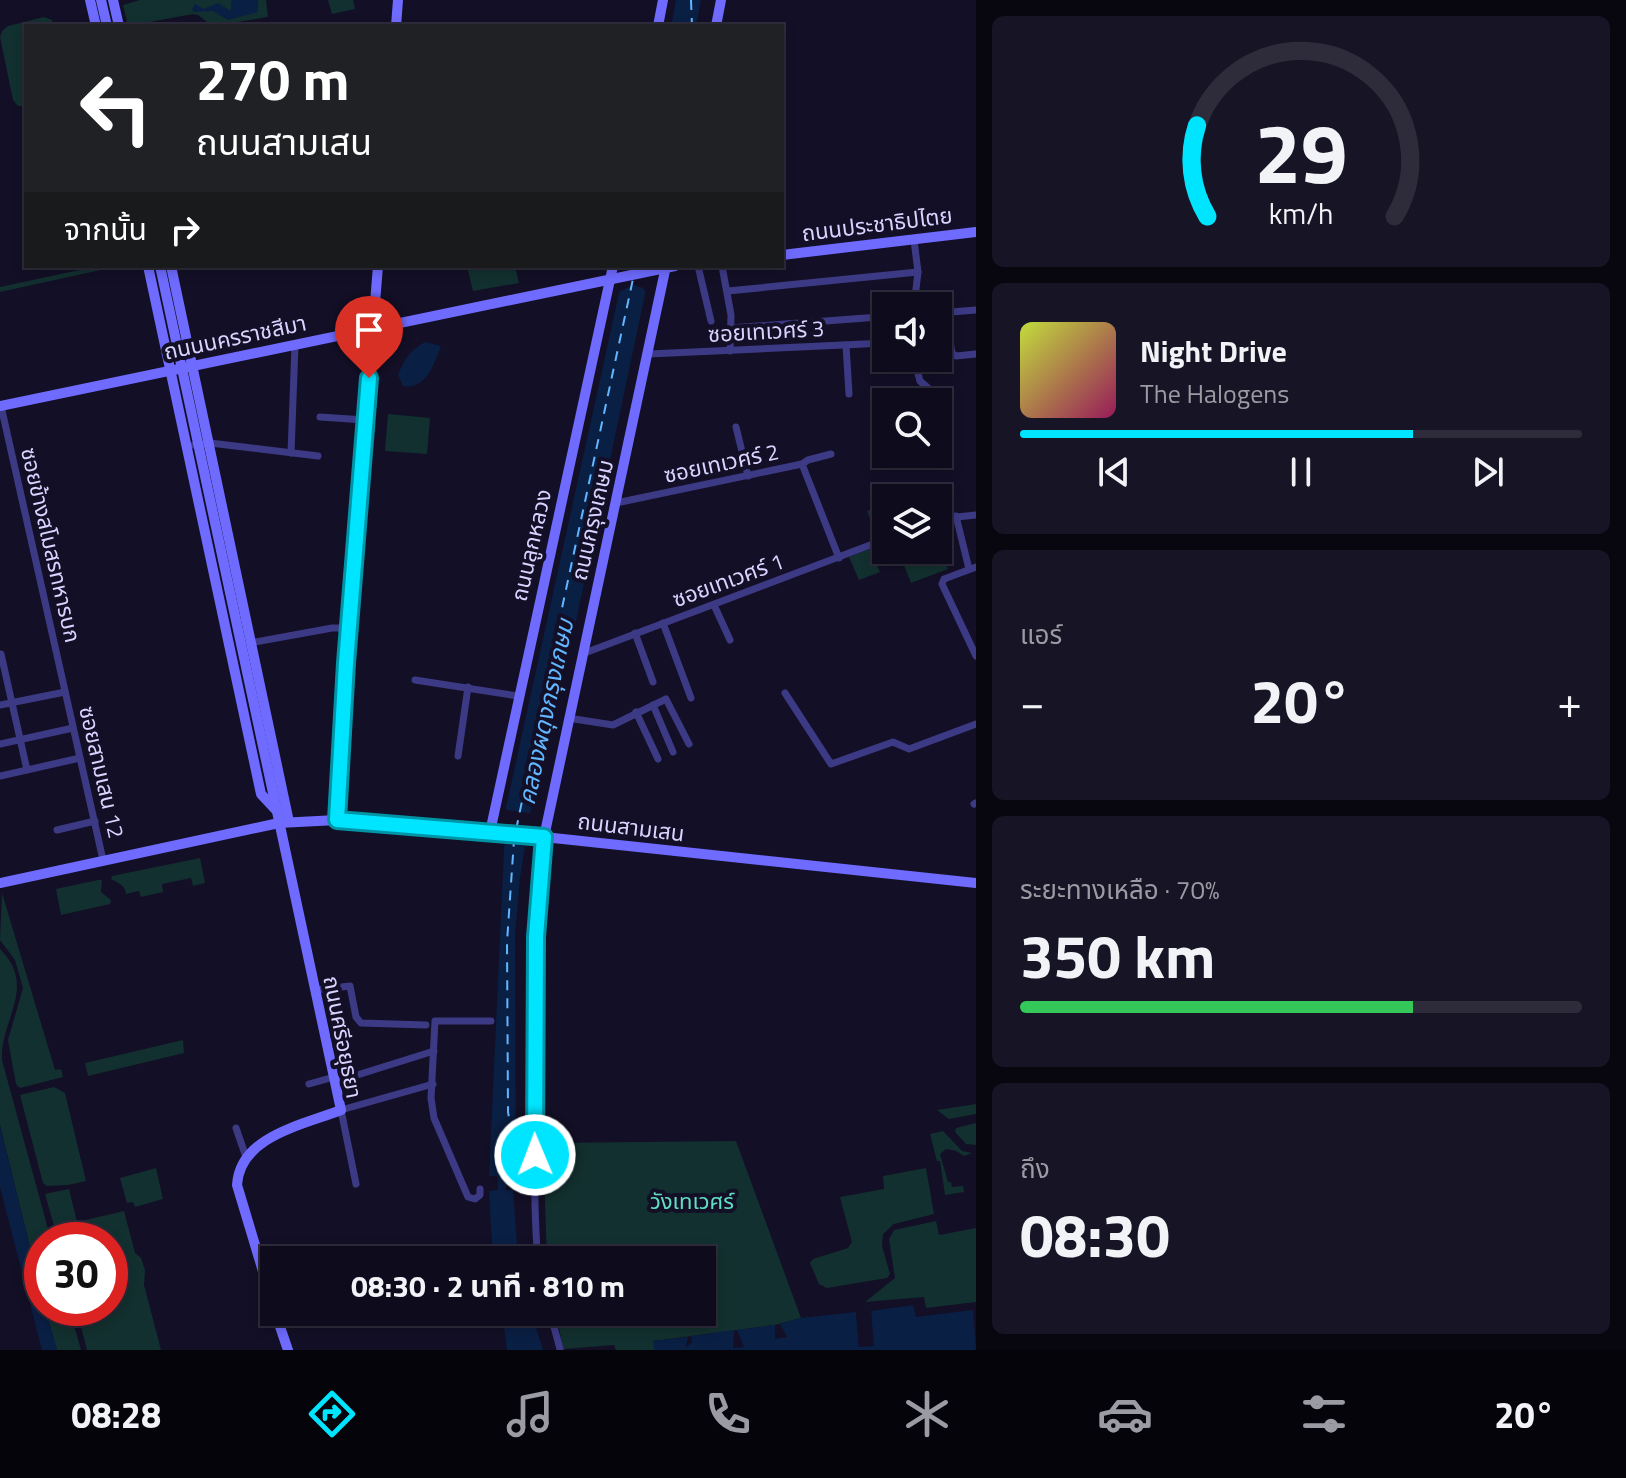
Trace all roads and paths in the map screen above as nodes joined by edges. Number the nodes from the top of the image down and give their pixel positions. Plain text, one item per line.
1 (104, 0) edge
2 (398, 0) edge
3 (663, 0) edge
4 (721, 0) edge
5 (97, 24) edge
6 (107, 24) edge
7 (118, 24) edge
8 (396, 24) edge
9 (658, 24) edge
10 (716, 24) edge
11 (976, 232) edge
12 (914, 240) junction
13 (784, 255) edge
14 (149, 268) edge
15 (161, 268) edge
16 (171, 268) edge
17 (378, 268) edge
18 (658, 268) edge
19 (666, 268) edge
20 (698, 268) edge
21 (722, 268) edge
22 (918, 272) junction
23 (615, 273) edge
24 (170, 290) junction
25 (728, 291) junction
26 (916, 292) edge
27 (976, 310) edge
28 (952, 312) edge
29 (872, 318) edge
30 (711, 321) dead end
31 (730, 328) junction
32 (372, 329) junction
33 (872, 344) edge
34 (295, 345) junction
35 (846, 345) junction
36 (730, 351) junction
37 (952, 353) edge
38 (649, 354) junction
39 (976, 354) edge
40 (182, 368) junction
41 (849, 394) dead end
42 (0, 406) edge
43 (320, 417) dead end
44 (365, 420) junction
45 (736, 427) dead end
46 (199, 444) junction
47 (291, 453) junction
48 (831, 454) dead end
49 (318, 456) dead end
50 (802, 464) junction
51 (748, 476) junction
52 (616, 503) junction
53 (976, 515) edge
54 (956, 516) junction
55 (952, 517) edge
56 (872, 545) edge
57 (839, 558) junction
58 (224, 565) junction
59 (973, 568) edge
60 (714, 605) junction
61 (663, 623) junction
62 (349, 628) junction
63 (635, 633) junction
64 (730, 640) dead end
65 (250, 643) junction
66 (1, 654) edge
67 (582, 654) junction
68 (976, 656) edge
69 (240, 667) junction
70 (415, 680) dead end
71 (254, 682) junction
72 (653, 682) dead end
73 (468, 687) junction
74 (65, 692) junction
75 (785, 693) dead end
76 (518, 696) junction
77 (691, 698) dead end
78 (12, 703) junction
79 (0, 705) edge
80 (653, 705) junction
81 (636, 712) junction
82 (568, 718) junction
83 (976, 724) edge
84 (73, 728) junction
85 (265, 732) junction
86 (21, 740) junction
87 (0, 744) edge
88 (689, 744) dead end
89 (673, 752) dead end
90 (458, 756) dead end
91 (80, 758) junction
92 (658, 759) dead end
93 (27, 770) junction
94 (0, 776) edge
95 (275, 809) junction
96 (337, 820) junction
97 (95, 821) junction
98 (284, 822) junction
99 (57, 830) dead end
100 (494, 833) junction
101 (539, 836) junction
102 (103, 860) junction
103 (0, 883) edge
104 (976, 883) edge
105 (315, 990) junction
106 (491, 1021) dead end
107 (426, 1025) dead end
108 (434, 1051) junction
109 (334, 1079) junction
110 (309, 1084) dead end
111 (433, 1084) junction
112 (341, 1110) junction
113 (236, 1128) dead end
114 (246, 1157) junction
115 (356, 1184) dead end
116 (480, 1189) dead end
117 (537, 1246) edge
118 (260, 1261) edge
119 (280, 1326) edge
120 (554, 1326) edge
121 (560, 1349) edge
122 (288, 1350) edge

1 - 5 main road
1 - 6 main road
1 - 7 main road
2 - 8 main road
3 - 9 main road
4 - 10 main road
11 - 12 main road, ถนนประชาธิปไตย
12 - 13 main road, ถนนประชาธิปไตย
12 - 22 street
14 - 40 main road, ถนนศรีอยุธยา
15 - 24 main road, ถนนศรีอยุธยา
16 - 24 main road, ถนนศรีอยุธยา
17 - 32 main road
18 - 23 main road, ถนนนครราชสีมา
19 - 38 main road, ถนนกรุงเกษม
20 - 30 street
21 - 25 street
22 - 25 street
22 - 26 street
23 - 32 main road, ถนนนครราชสีมา
23 - 76 main road, ถนนลูกหลวง
24 - 40 main road, ถนนศรีอยุธยา
25 - 31 street
27 - 28 street
29 - 31 street
31 - 36 street
32 - 34 main road, ถนนนครราชสีมา
32 - 44 main road
33 - 35 street, ซอยเทเวศร์ 3
34 - 40 main road, ถนนนครราชสีมา
34 - 47 street
35 - 36 street, ซอยเทเวศร์ 3
35 - 41 street
36 - 38 street, ซอยเทเวศร์ 3
37 - 39 street
38 - 52 main road, ถนนกรุงเกษม
40 - 42 main road, ถนนนครราชสีมา
40 - 46 main road, ถนนศรีอยุธยา
40 - 46 main road, ถนนศรีอยุธยา
42 - 74 street, ซอยข้างสโมสรทหารบก
43 - 44 street
44 - 62 main road
45 - 51 street
46 - 47 street
46 - 58 main road, ถนนศรีอยุธยา
46 - 58 main road, ถนนศรีอยุธยา
47 - 49 street
48 - 50 street, ซอยเทเวศร์ 2
50 - 51 street, ซอยเทเวศร์ 2
50 - 57 street
51 - 52 street, ซอยเทเวศร์ 2
52 - 67 main road, ถนนกรุงเกษม
53 - 54 street
54 - 55 street
54 - 59 street
56 - 57 street, ซอยเทเวศร์ 1
57 - 60 street, ซอยเทเวศร์ 1
58 - 65 main road, ถนนศรีอยุธยา
58 - 69 main road, ถนนศรีอยุธยา
59 - 68 street
60 - 61 street, ซอยเทเวศร์ 1
60 - 64 street
61 - 63 street, ซอยเทเวศร์ 1
61 - 77 street
62 - 65 street
62 - 96 main road
63 - 67 street, ซอยเทเวศร์ 1
63 - 72 street
65 - 71 main road, ถนนศรีอยุธยา
66 - 78 street
67 - 82 main road, ถนนกรุงเกษม
69 - 71 main road, ถนนศรีอยุธยา
69 - 95 main road, ถนนศรีอยุธยา
70 - 73 street
71 - 85 main road, ถนนศรีอยุธยา
73 - 76 street
73 - 90 street
74 - 78 street
74 - 84 street, ซอยสามเสน 12
75 - 83 street
76 - 100 main road, ถนนลูกหลวง
78 - 79 street
78 - 86 street
80 - 81 street
80 - 88 street
80 - 89 street
81 - 82 street
81 - 92 street
82 - 101 main road, ถนนกรุงเกษม
84 - 86 street
84 - 91 street, ซอยสามเสน 12
85 - 95 main road, ถนนศรีอยุธยา
85 - 98 main road, ถนนศรีอยุธยา
86 - 87 street
86 - 93 street
91 - 93 street
91 - 97 street, ซอยสามเสน 12
93 - 94 street
95 - 98 main road, ถนนศรีอยุธยา
96 - 98 main road, ถนนสามเสน
96 - 100 main road, ถนนสามเสน
97 - 99 street
97 - 102 street, ซอยสามเสน 12
98 - 102 main road, ถนนสามเสน
98 - 105 main road, ถนนศรีอยุธยา
100 - 101 main road, ถนนสามเสน
101 - 104 main road, ถนนสามเสน
101 - 117 street, ถนนกรุงเกษม
102 - 103 main road, ถนนสามเสน
105 - 107 street
105 - 109 main road, ถนนศรีอยุธยา
106 - 108 street
108 - 109 street
108 - 111 street
109 - 110 street
109 - 112 main road, ถนนศรีอยุธยา
111 - 112 street
111 - 116 street
112 - 114 main road, ถนนศรีอยุธยา
112 - 115 street
113 - 114 street
114 - 118 main road
119 - 122 main road
120 - 121 street

